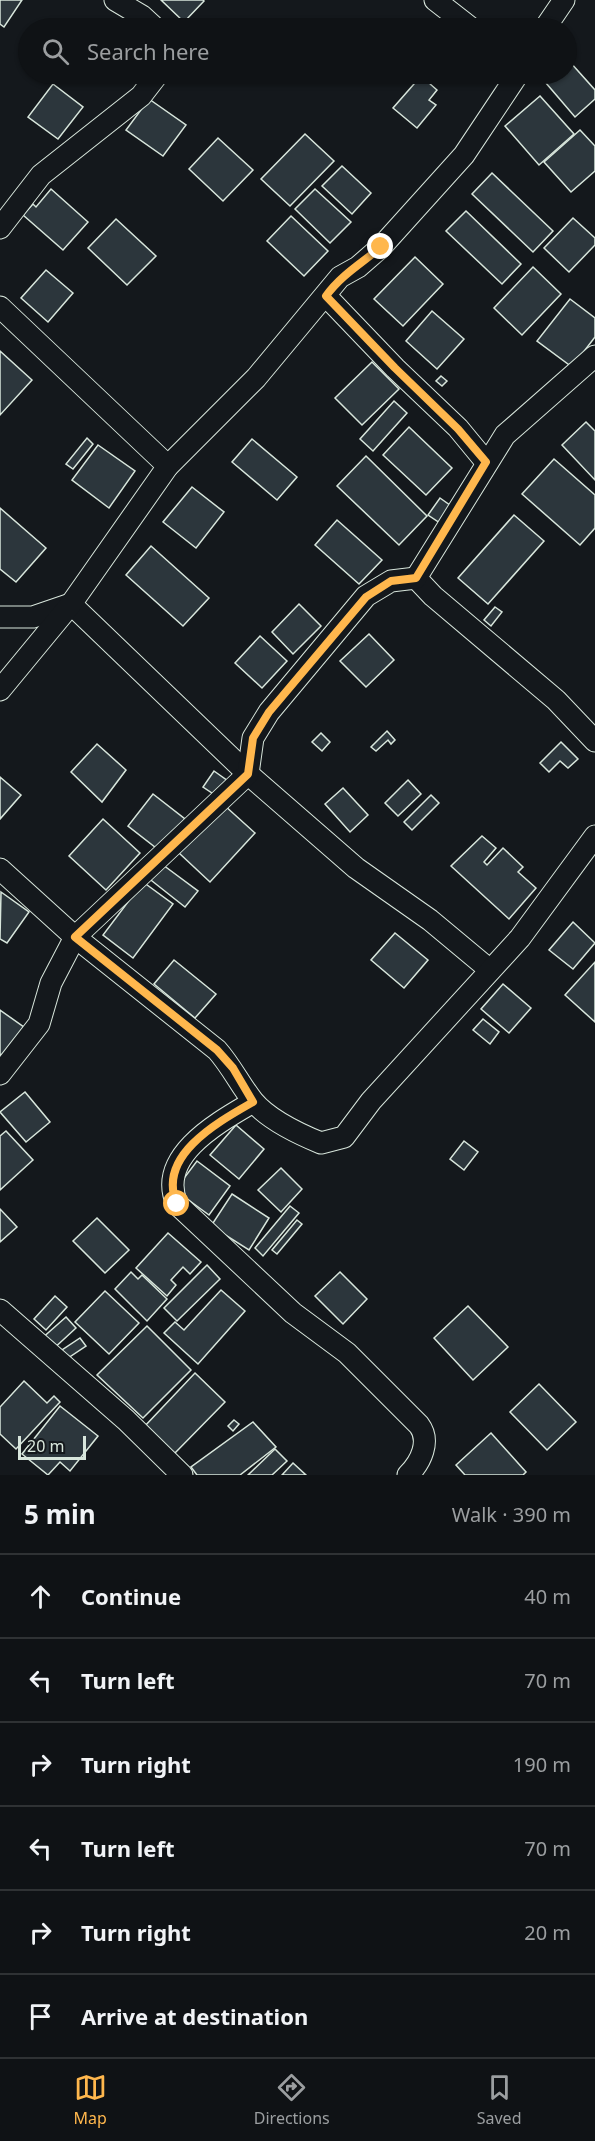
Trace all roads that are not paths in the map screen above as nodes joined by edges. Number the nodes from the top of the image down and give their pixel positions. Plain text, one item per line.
1 (115, 0) edge
2 (435, 0) edge
3 (564, 0) edge
4 (144, 18) edge
5 (458, 18) edge
6 (552, 18) edge
7 (150, 84) edge
8 (511, 84) edge
9 (0, 228) edge
10 (326, 296) junction
11 (0, 307) edge
12 (595, 356) edge
13 (486, 462) junction
14 (168, 466) junction
15 (416, 578) junction
16 (71, 604) junction
17 (0, 617) edge
18 (0, 690) edge
19 (595, 741) edge
20 (248, 774) junction
21 (595, 836) edge
22 (0, 870) edge
23 (75, 937) junction
24 (490, 970) junction
25 (0, 1074) edge
26 (253, 1102) junction
27 (0, 1310) edge
28 (182, 1475) edge
29 (408, 1475) edge

1 - 4 street
2 - 5 street
3 - 6 street
7 - 9 street
8 - 10 street
10 - 13 street
10 - 14 street
11 - 14 street
12 - 13 street
13 - 15 street
14 - 16 street
15 - 19 street
15 - 20 street
16 - 17 street
16 - 18 street
16 - 20 street
20 - 23 street
20 - 24 street
21 - 24 street
22 - 23 street
23 - 25 street
23 - 26 street
24 - 26 street
26 - 29 street
27 - 28 street

